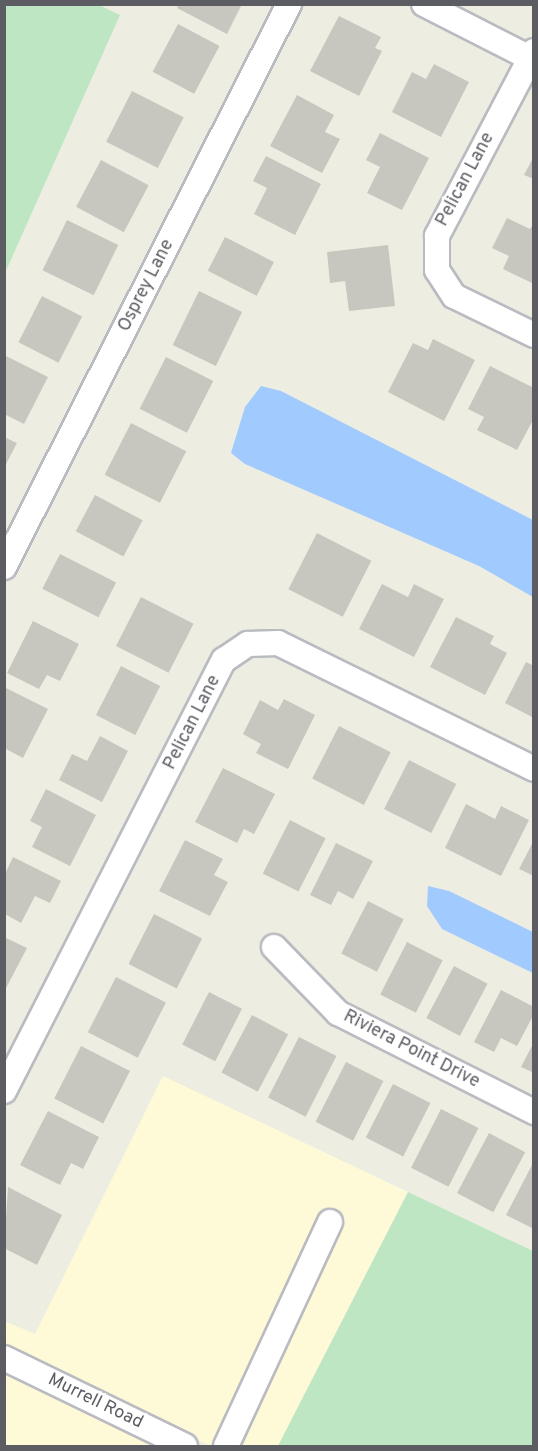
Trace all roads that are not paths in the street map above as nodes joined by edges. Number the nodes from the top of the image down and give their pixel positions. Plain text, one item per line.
1 (289, 4) edge
2 (424, 4) edge
3 (532, 57) edge
4 (534, 335) edge
5 (4, 567) edge
6 (534, 769) edge
7 (274, 947) dead end
8 (4, 1092) edge
9 (534, 1112) edge
10 (330, 1222) dead end
11 (4, 1358) edge
12 (185, 1446) edge
13 (226, 1446) edge

1 - 5 street, Osprey Lane
2 - 3 street
3 - 4 street, Pelican Lane
6 - 8 street, Pelican Lane
7 - 9 street, Riviera Point Drive
10 - 13 street
11 - 12 street, Murrell Road

